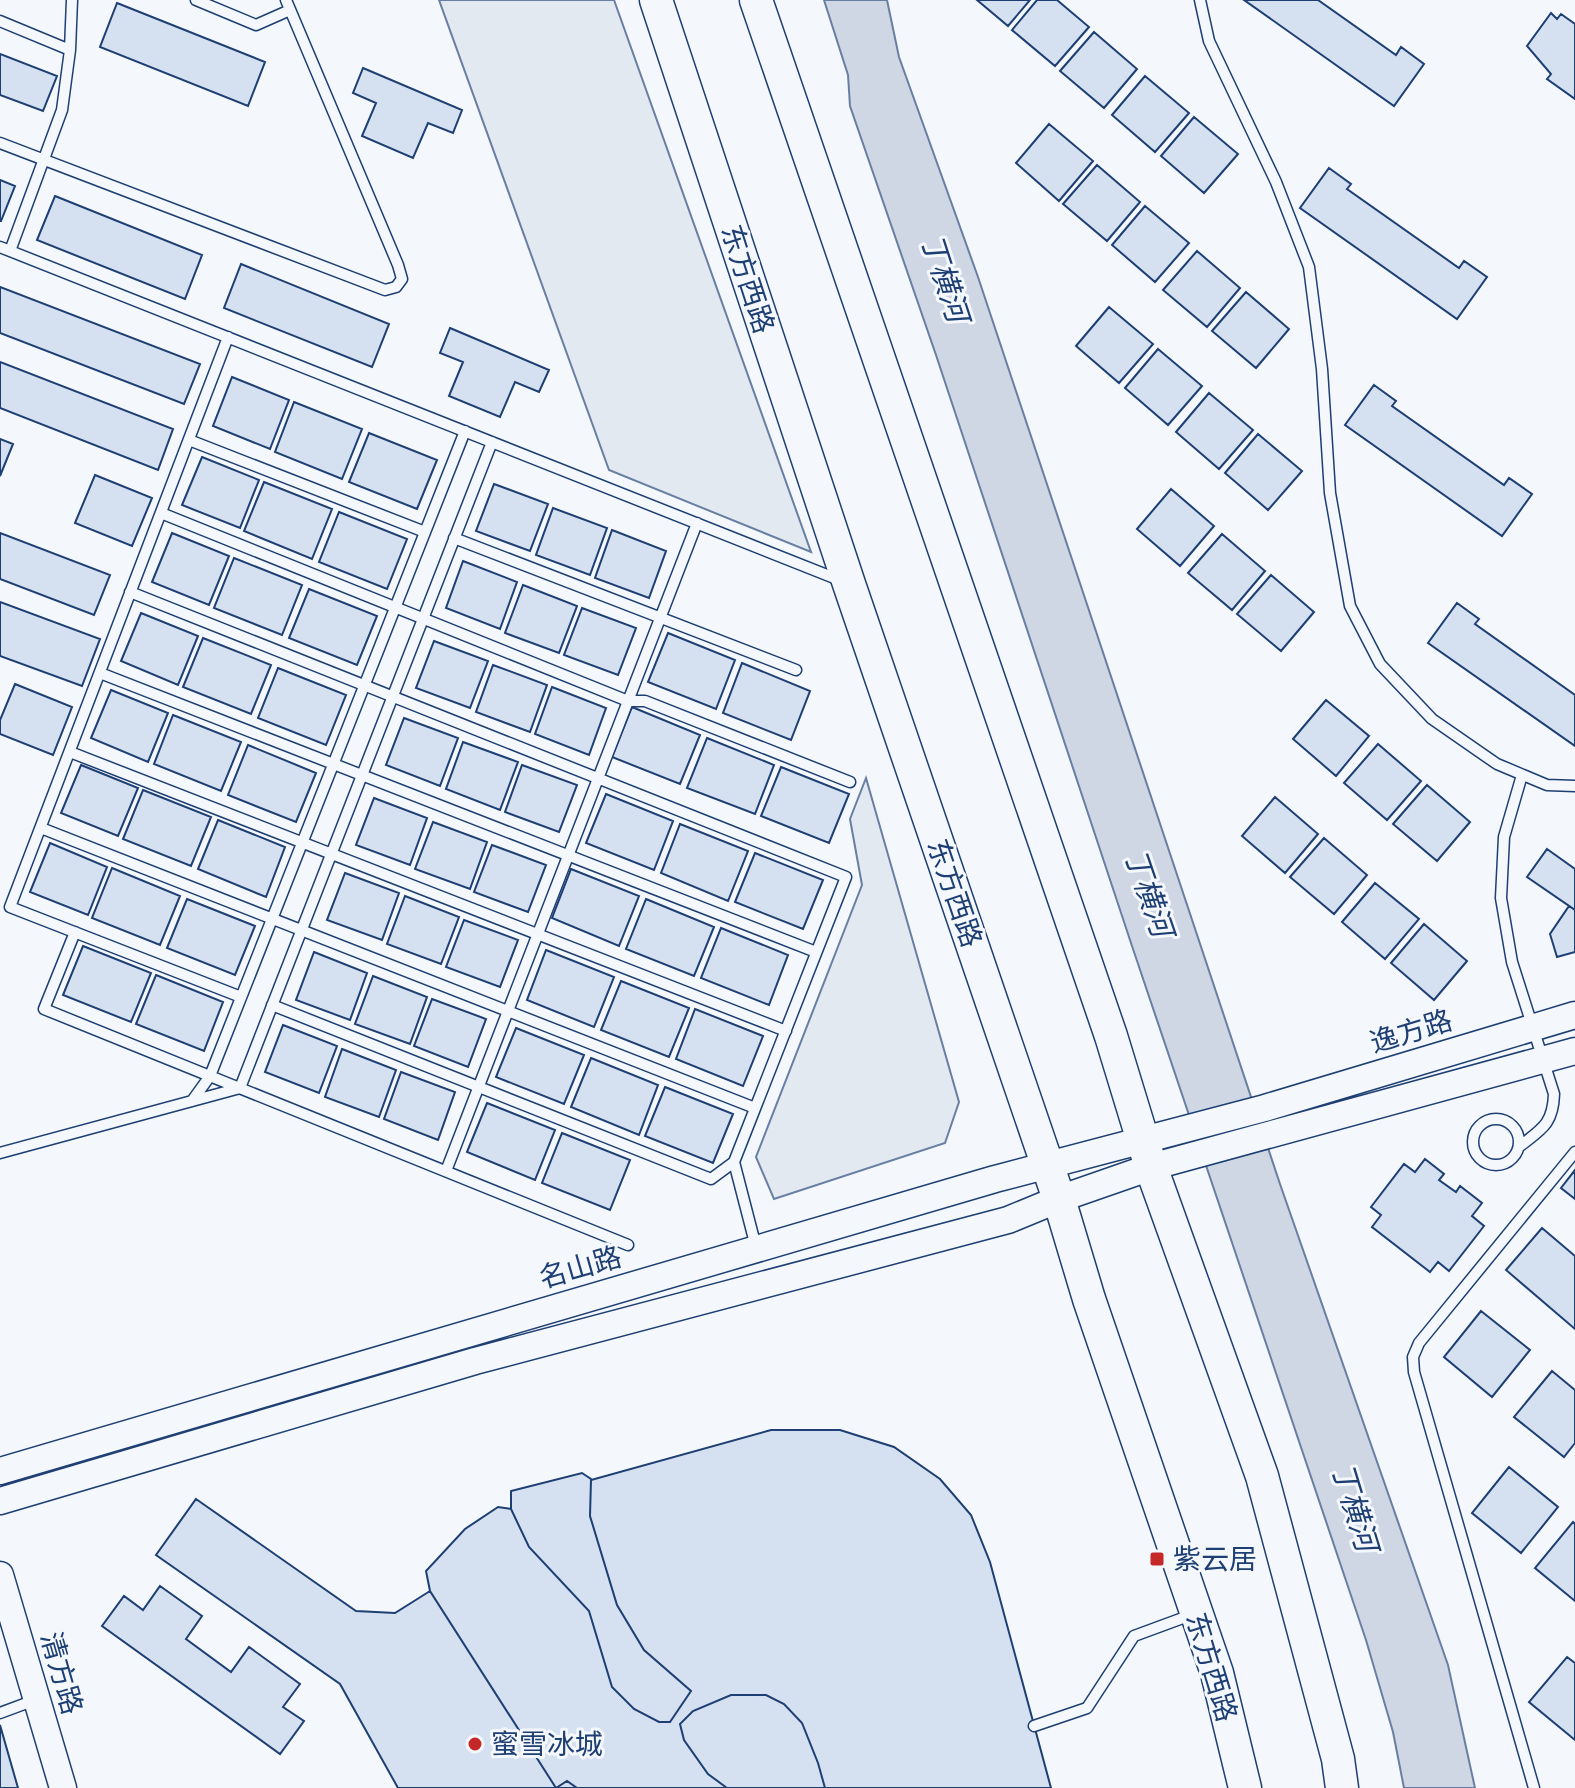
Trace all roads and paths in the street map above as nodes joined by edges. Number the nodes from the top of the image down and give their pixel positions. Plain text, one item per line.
1 (72, 0) edge
2 (196, 0) edge
3 (656, 0) edge
4 (756, 0) edge
5 (1200, 0) edge
6 (288, 5) edge
7 (0, 21) edge
8 (70, 50) junction
9 (0, 143) edge
10 (44, 160) junction
11 (5, 249) edge
12 (228, 337) junction
13 (465, 431) junction
14 (189, 440) junction
15 (492, 442) junction
16 (161, 513) junction
17 (697, 523) junction
18 (425, 532) junction
19 (454, 538) junction
20 (849, 584) junction
21 (130, 592) junction
22 (395, 607) junction
23 (423, 618) junction
24 (660, 618) junction
25 (796, 670) dead end
26 (100, 673) junction
27 (364, 685) junction
28 (392, 697) junction
29 (628, 701) junction
30 (70, 752) junction
31 (333, 764) junction
32 (362, 775) junction
33 (1522, 775) junction
34 (598, 778) junction
35 (850, 782) dead end
36 (1575, 786) edge
37 (41, 828) junction
38 (302, 843) junction
39 (331, 854) junction
40 (568, 855) junction
41 (272, 918) junction
42 (302, 929) junction
43 (75, 932) junction
44 (538, 934) junction
45 (816, 952) junction
46 (241, 997) junction
47 (272, 1005) junction
48 (508, 1010) junction
49 (1575, 1015) edge
50 (1533, 1028) junction
51 (786, 1031) junction
52 (1575, 1051) edge
53 (1544, 1060) junction
54 (210, 1076) junction
55 (479, 1086) junction
56 (240, 1088) junction
57 (192, 1101) junction
58 (755, 1108) junction
59 (1180, 1131) joint
60 (1520, 1146) junction
61 (1575, 1152) edge
62 (0, 1153) edge
63 (1147, 1154) junction
64 (734, 1162) junction
65 (1048, 1165) junction
66 (446, 1171) junction
67 (1059, 1199) junction
68 (628, 1245) dead end
69 (757, 1249) junction
70 (0, 1471) edge
71 (0, 1501) edge
72 (0, 1575) edge
73 (1197, 1613) junction
74 (37, 1699) junction
75 (0, 1713) edge
76 (1034, 1726) dead end
77 (63, 1788) edge
78 (1245, 1788) edge
79 (1342, 1788) edge
80 (1534, 1788) edge

1 - 8 lane
2 - 6 lane
3 - 20 main road, 东方西路
4 - 63 main road
5 - 33 lane
6 - 10 lane
7 - 8 lane
8 - 10 lane
9 - 10 lane
10 - 11 lane
11 - 12 lane
12 - 13 lane
12 - 14 lane
13 - 15 lane
13 - 18 lane
14 - 16 lane
14 - 18 lane
15 - 17 lane
15 - 19 lane
16 - 21 lane
16 - 22 lane
17 - 20 lane
17 - 24 lane
18 - 22 lane
19 - 23 lane
19 - 24 lane
20 - 65 main road, 东方西路
21 - 26 lane
21 - 27 lane
22 - 23 lane
22 - 27 lane
23 - 28 lane
23 - 29 lane
24 - 25 lane
24 - 29 lane
26 - 30 lane
26 - 31 lane
27 - 28 lane
27 - 31 lane
28 - 32 lane
28 - 34 lane
29 - 34 lane
29 - 35 lane
30 - 37 lane
30 - 38 lane
31 - 32 lane
31 - 38 lane
32 - 39 lane
32 - 40 lane
33 - 36 lane
33 - 50 lane
34 - 40 lane
34 - 45 lane
37 - 41 lane
37 - 43 lane
38 - 39 lane
38 - 41 lane
39 - 42 lane
39 - 44 lane
40 - 44 lane
40 - 45 lane
41 - 42 lane
41 - 46 lane
42 - 47 lane
42 - 48 lane
43 - 46 lane
43 - 54 lane
44 - 48 lane
44 - 51 lane
45 - 51 lane
46 - 54 lane
47 - 55 lane
47 - 56 lane
48 - 55 lane
48 - 58 lane
49 - 50 street, 逸方路
50 - 53 lane
50 - 59 street, 逸方路
51 - 58 lane
52 - 53 street
53 - 60 lane
53 - 63 street
54 - 56 lane
54 - 57 lane
55 - 64 lane
55 - 66 lane
56 - 57 lane
56 - 66 lane
57 - 62 lane
58 - 64 lane
59 - 63 street, 名山路
60 - 60 lane
61 - 80 lane
63 - 65 street, 名山路
63 - 67 street, 名山路
63 - 79 main road
64 - 69 lane
65 - 67 main road, 东方西路
65 - 69 street, 名山路
66 - 68 lane
67 - 71 street, 名山路
67 - 73 main road, 东方西路
69 - 70 street, 名山路
72 - 74 street, 清方路
73 - 76 lane
73 - 78 main road, 东方西路
74 - 75 lane
74 - 77 street, 清方路

